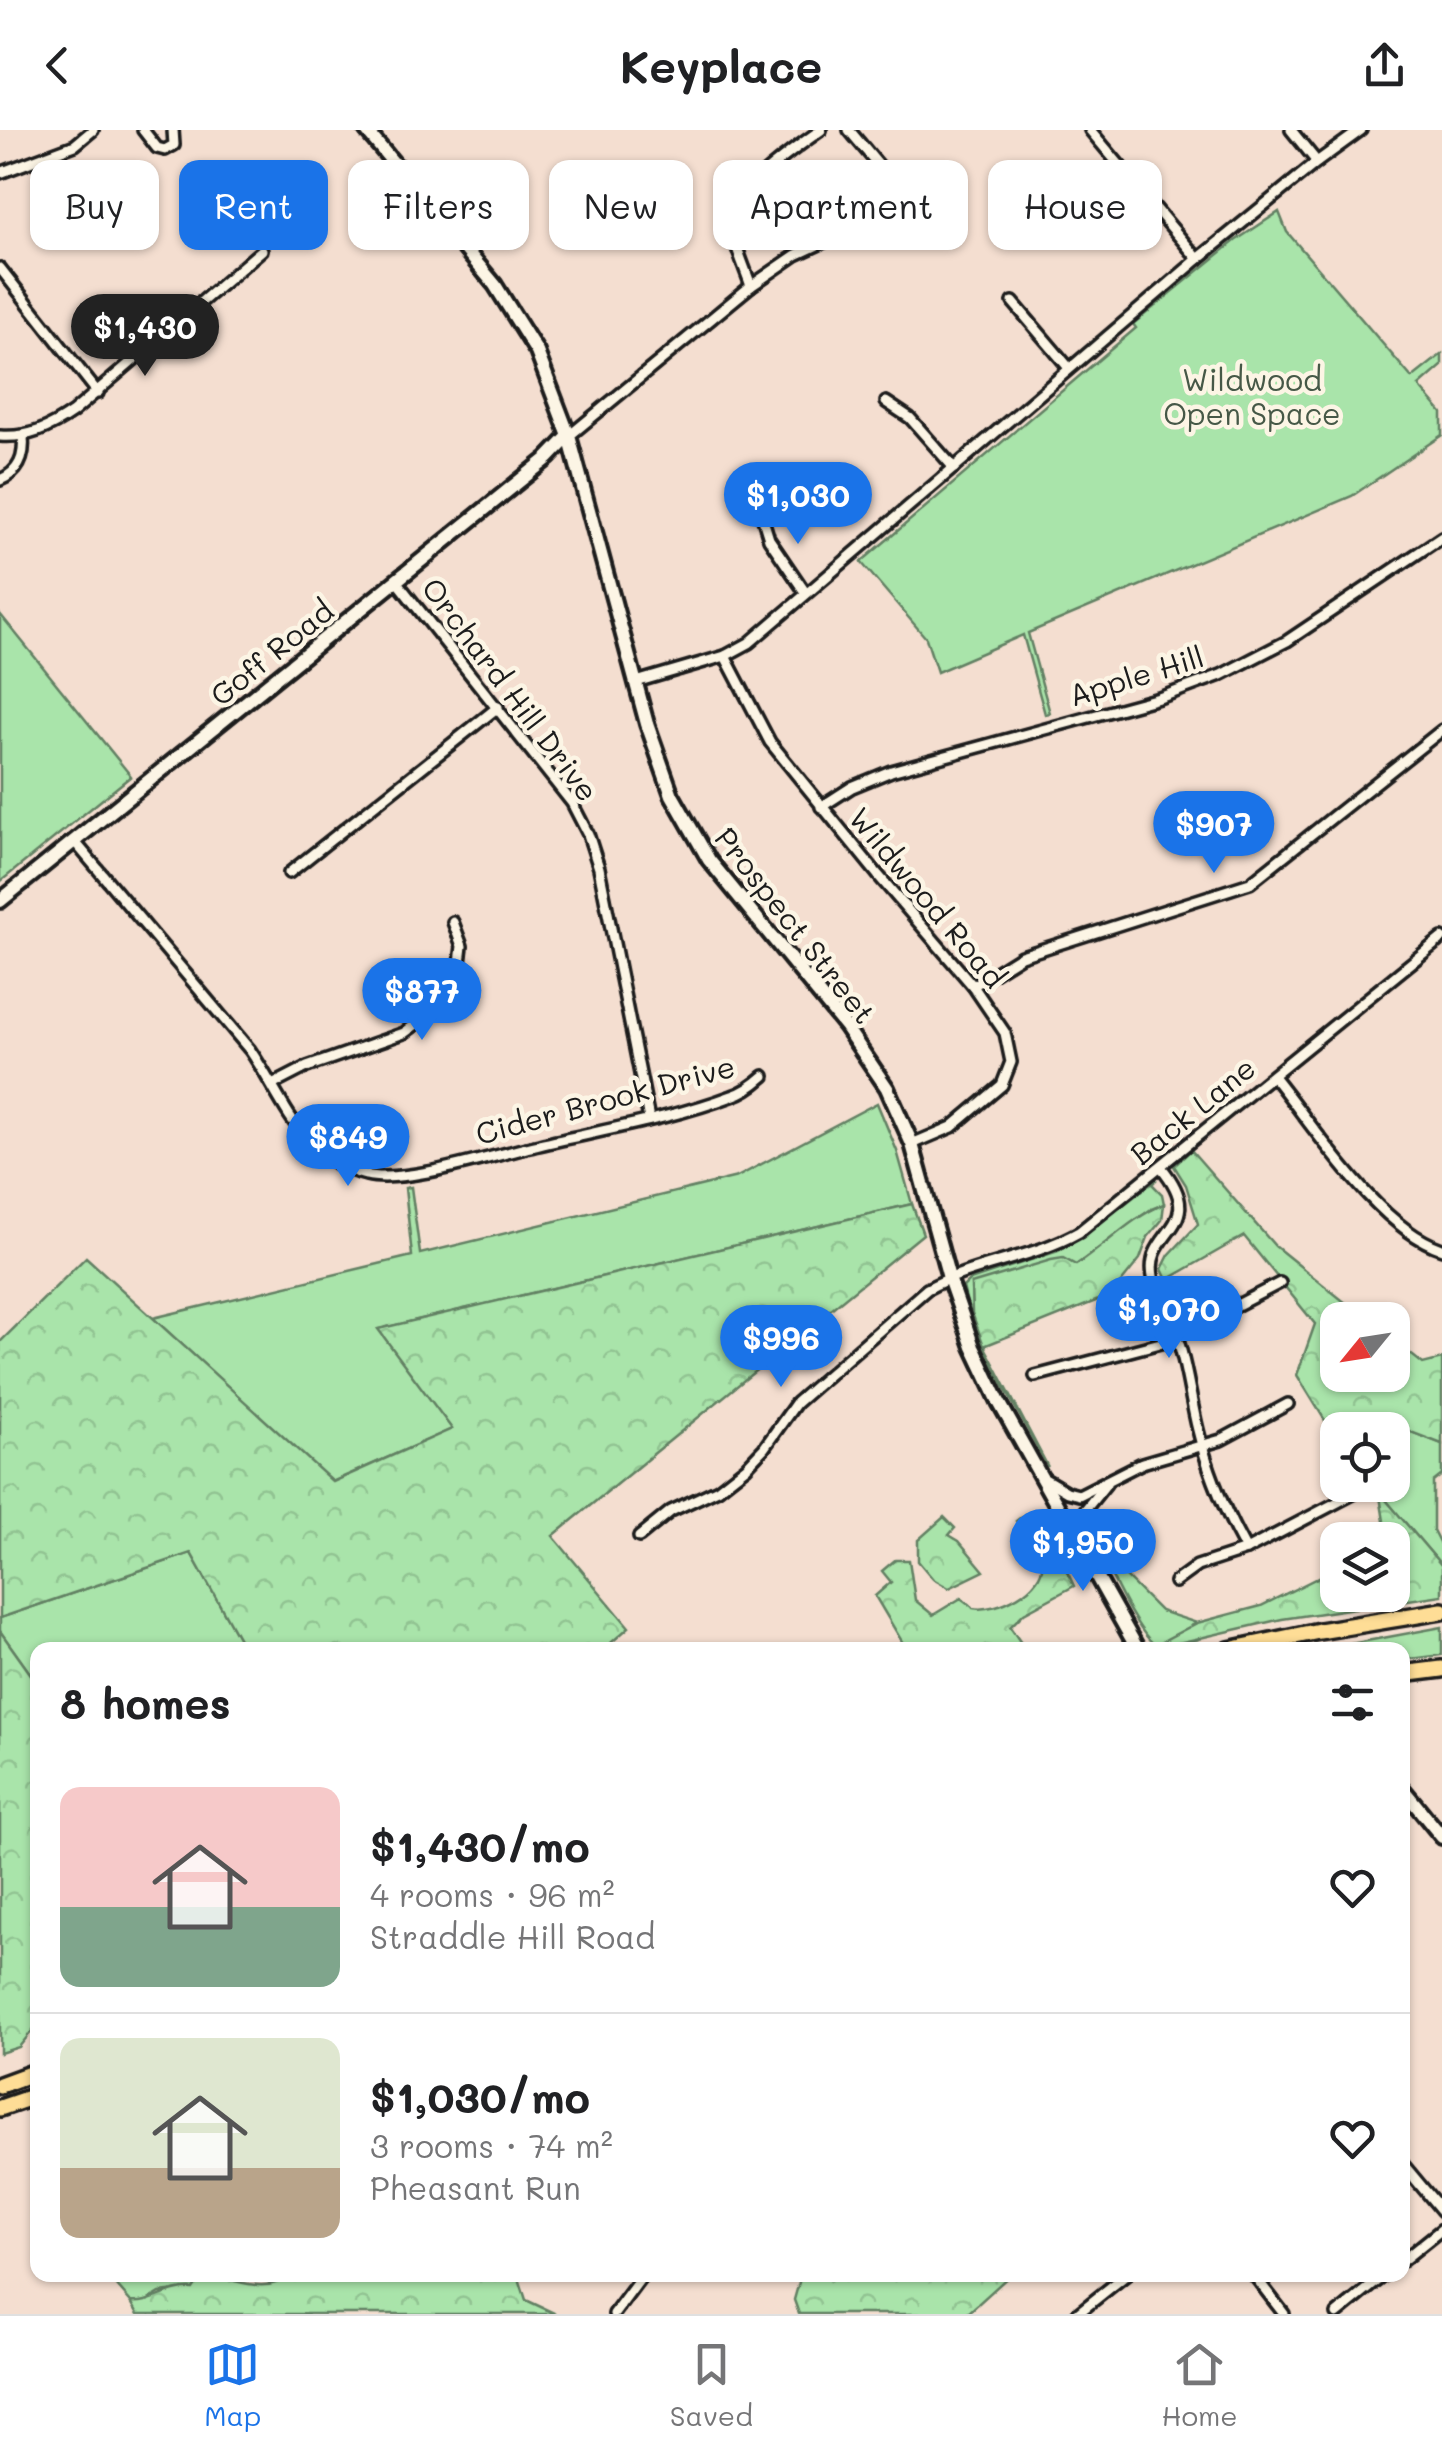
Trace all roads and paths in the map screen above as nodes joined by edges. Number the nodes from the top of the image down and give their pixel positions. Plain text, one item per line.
1 (93, 130) edge
2 (142, 130) edge
3 (172, 130) edge
4 (366, 130) edge
5 (821, 130) edge
6 (849, 130) edge
7 (1090, 130) edge
8 (1290, 130) edge
9 (1361, 130) edge
10 (1317, 162) junction
11 (0, 173) edge
12 (262, 250) dead end
13 (1198, 259) junction
14 (0, 268) edge
15 (751, 286) junction
16 (1012, 302) dead end
17 (1069, 368) junction
18 (98, 393) junction
19 (886, 402) dead end
20 (0, 436) edge
21 (23, 436) junction
22 (569, 436) junction
23 (954, 468) junction
24 (0, 480) edge
25 (762, 516) dead end
26 (1442, 536) edge
27 (398, 582) junction
28 (805, 592) junction
29 (726, 656) junction
30 (636, 682) junction
31 (498, 707) junction
32 (1442, 730) edge
33 (821, 807) junction
34 (74, 842) junction
35 (289, 873) dead end
36 (0, 901) edge
37 (452, 922) dead end
38 (1442, 938) edge
39 (973, 986) junction
40 (764, 1076) dead end
41 (1273, 1076) junction
42 (274, 1084) junction
43 (649, 1119) junction
44 (912, 1144) junction
45 (1161, 1167) junction
46 (1442, 1249) edge
47 (949, 1278) junction
48 (1280, 1284) dead end
49 (1177, 1337) junction
50 (1035, 1376) dead end
51 (1288, 1404) dead end
52 (1202, 1446) junction
53 (1040, 1476) junction
54 (1111, 1479) junction
55 (1338, 1502) edge
56 (639, 1537) dead end
57 (1246, 1550) junction
58 (1084, 1553) junction
59 (1176, 1582) dead end
60 (1442, 1611) edge
61 (1134, 1642) edge
62 (1296, 1642) edge
63 (1442, 1669) edge
64 (1410, 1673) edge
65 (1410, 1798) edge
66 (1442, 1837) edge
67 (30, 2069) edge
68 (0, 2072) edge
69 (30, 2072) edge
70 (0, 2085) edge
71 (30, 2098) edge
72 (0, 2108) edge
73 (1410, 2173) edge
74 (1442, 2211) edge
75 (1442, 2229) edge
76 (1410, 2255) edge
77 (638, 2282) edge
78 (1117, 2282) edge
79 (1259, 2282) edge
80 (1376, 2282) edge
81 (614, 2314) edge
82 (1077, 2314) edge
83 (1284, 2314) edge
84 (1337, 2314) edge

1 - 11 street
2 - 3 street
4 - 22 main road, Prospect Street
5 - 15 street
6 - 15 street
7 - 13 street
8 - 10 street
9 - 10 street
10 - 13 street
12 - 18 street
13 - 17 street
14 - 18 street
15 - 22 street
16 - 17 street
17 - 23 street
18 - 21 street
19 - 23 street
20 - 21 street
21 - 24 street
22 - 27 main road, Goff Road
22 - 30 main road, Prospect Street
23 - 28 street
25 - 28 street
26 - 33 street, Apple Hill
27 - 31 street, Orchard Hill Drive
27 - 34 main road, Goff Road
28 - 29 street
29 - 30 street
29 - 33 street, Wildwood Road
30 - 44 main road, Prospect Street
31 - 35 street
31 - 43 street, Orchard Hill Drive
32 - 39 street
33 - 39 street, Wildwood Road
34 - 36 main road, Goff Road
34 - 42 street, Cider Brook Drive
37 - 42 street
38 - 41 street, Back Lane
39 - 44 street, Wildwood Road
40 - 43 street, Cider Brook Drive
41 - 45 street, Back Lane
41 - 46 street
42 - 43 street, Cider Brook Drive
44 - 47 main road, Prospect Street
45 - 47 street, Back Lane
45 - 49 street
47 - 53 main road, Prospect Street
47 - 56 street, Back Lane
48 - 49 street
49 - 50 street
49 - 52 street
51 - 52 street
52 - 54 street
52 - 57 street
53 - 54 street
53 - 58 main road, Prospect Street
54 - 58 street
55 - 57 street
57 - 59 street
58 - 61 main road, Prospect Street
60 - 62 highway
63 - 64 highway
65 - 66 main road
67 - 68 highway
69 - 70 highway
71 - 72 highway
73 - 74 street
75 - 76 street
77 - 81 street
78 - 82 street
79 - 83 street
80 - 84 street

